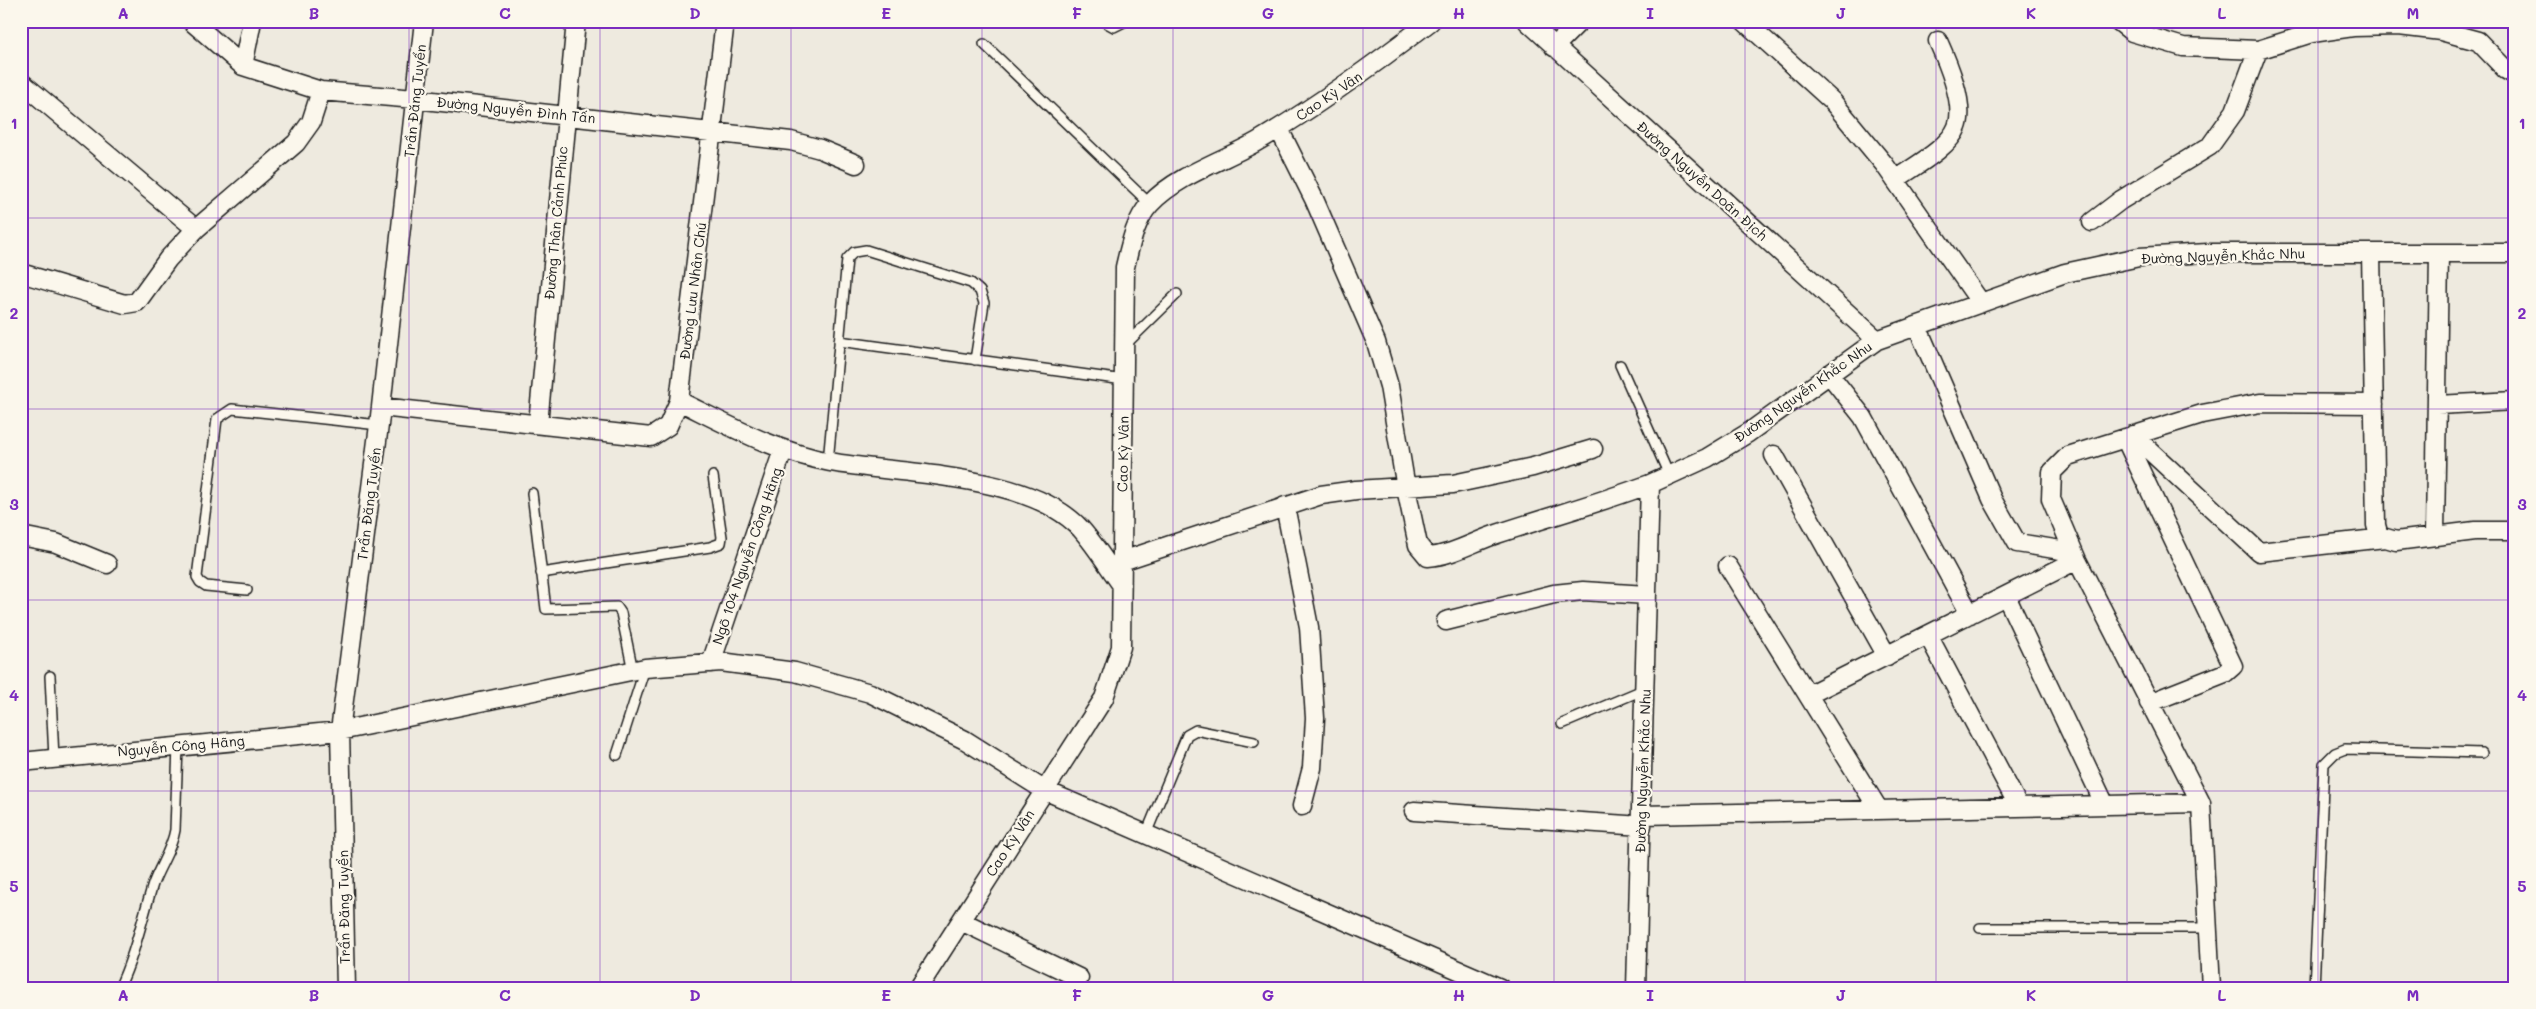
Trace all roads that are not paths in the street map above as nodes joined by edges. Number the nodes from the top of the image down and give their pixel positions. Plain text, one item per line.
1 (191, 21) edge
2 (252, 21) edge
3 (424, 21) edge
4 (576, 21) edge
5 (725, 21) edge
6 (1103, 21) edge
7 (1126, 21) edge
8 (1431, 21) edge
9 (1526, 21) edge
10 (1580, 21) edge
11 (1744, 21) edge
12 (2118, 21) edge
13 (1938, 41) dead end
14 (984, 44) dead end
15 (1554, 46) junction
16 (2258, 50) junction
17 (243, 66) junction
18 (2515, 75) edge
19 (21, 82) edge
20 (321, 91) junction
21 (415, 99) junction
22 (565, 115) junction
23 (1279, 129) junction
24 (712, 132) junction
25 (856, 164) dead end
26 (1895, 180) junction
27 (1150, 204) junction
28 (2092, 222) dead end
29 (196, 229) junction
30 (2371, 253) junction
31 (2439, 253) junction
32 (2515, 253) edge
33 (21, 273) edge
34 (1177, 294) dead end
35 (1982, 303) junction
36 (1917, 326) junction
37 (1877, 340) junction
38 (839, 341) junction
39 (1124, 346) junction
40 (975, 360) junction
41 (1620, 365) dead end
42 (1829, 374) junction
43 (1124, 380) junction
44 (679, 401) junction
45 (2515, 401) edge
46 (2374, 404) junction
47 (2437, 405) junction
48 (381, 407) junction
49 (538, 424) junction
50 (379, 425) junction
51 (2129, 437) junction
52 (1593, 449) dead end
53 (783, 450) junction
54 (1774, 455) dead end
55 (828, 462) junction
56 (1669, 475) junction
57 (713, 476) dead end
58 (1650, 484) junction
59 (1406, 488) junction
60 (532, 492) dead end
61 (1285, 506) junction
62 (2515, 531) edge
63 (21, 536) edge
64 (2435, 536) junction
65 (2385, 538) junction
66 (2075, 556) junction
67 (1122, 561) junction
68 (107, 564) dead end
69 (1728, 566) dead end
70 (541, 573) junction
71 (1121, 584) junction
72 (247, 590) dead end
73 (1648, 595) junction
74 (2006, 596) junction
75 (1970, 614) junction
76 (1446, 621) dead end
77 (1928, 635) junction
78 (1887, 656) junction
79 (711, 662) junction
80 (639, 669) junction
81 (50, 676) dead end
82 (1645, 689) junction
83 (1808, 695) junction
84 (2149, 702) junction
85 (1562, 724) dead end
86 (340, 731) junction
87 (1254, 742) dead end
88 (178, 746) junction
89 (2482, 753) dead end
90 (617, 754) dead end
91 (54, 758) junction
92 (21, 762) edge
93 (1044, 790) junction
94 (21, 803) edge
95 (2201, 803) junction
96 (2105, 805) junction
97 (1302, 806) dead end
98 (2019, 807) junction
99 (1879, 810) junction
100 (1414, 811) dead end
101 (1642, 821) junction
102 (1146, 834) junction
103 (961, 921) junction
104 (1980, 928) dead end
105 (2208, 928) junction
106 (1079, 978) dead end
107 (119, 988) edge
108 (346, 988) edge
109 (918, 988) edge
110 (1500, 988) edge
111 (1636, 988) edge
112 (2211, 988) edge
113 (2314, 988) edge

1 - 17 street, Đường Nguyễn Đình Tấn
2 - 17 street
3 - 21 street, Trần Đăng Tuyển
4 - 22 street, Đường Thân Cảnh Phúc
5 - 24 street, Đường Lưu Nhân Chú
6 - 7 lane
8 - 23 street, Cao Kỳ Vân
9 - 15 street, Đường Nguyễn Doãn Địch
10 - 15 street
11 - 26 street
12 - 16 street
13 - 26 street
14 - 27 lane
15 - 37 street, Đường Nguyễn Doãn Địch
16 - 18 street
16 - 28 street
17 - 20 street, Đường Nguyễn Đình Tấn
19 - 29 street
20 - 21 street, Đường Nguyễn Đình Tấn
20 - 29 street
21 - 22 street, Đường Nguyễn Đình Tấn
21 - 48 street, Trần Đăng Tuyển
22 - 24 street, Đường Nguyễn Đình Tấn
22 - 49 street, Đường Thân Cảnh Phúc
23 - 27 street, Cao Kỳ Vân
23 - 59 street
24 - 25 street, Đường Nguyễn Đình Tấn
24 - 44 street, Đường Lưu Nhân Chú
26 - 35 street
27 - 39 street, Cao Kỳ Vân
29 - 33 street
30 - 31 street, Đường Nguyễn Khắc Nhu
30 - 35 street, Đường Nguyễn Khắc Nhu
30 - 46 street
31 - 32 street, Đường Nguyễn Khắc Nhu
31 - 47 street
34 - 39 lane
35 - 36 street, Đường Nguyễn Khắc Nhu
36 - 37 street, Đường Nguyễn Khắc Nhu
36 - 66 street
37 - 42 street, Đường Nguyễn Khắc Nhu
38 - 40 lane
38 - 40 lane
38 - 55 lane
39 - 43 street, Cao Kỳ Vân
40 - 43 lane
41 - 56 lane
42 - 56 street, Đường Nguyễn Khắc Nhu
42 - 75 street
43 - 67 street, Cao Kỳ Vân
44 - 49 street, Đường Lưu Nhân Chú
44 - 53 street
45 - 47 street
46 - 51 street
46 - 65 street
47 - 64 street
48 - 49 street, Đường Lưu Nhân Chú
48 - 50 street, Trần Đăng Tuyển
50 - 72 lane
50 - 86 street, Trần Đăng Tuyển
51 - 65 street
51 - 66 street
51 - 84 street
52 - 59 street
53 - 55 street
53 - 79 street, Ngõ 104 Nguyễn Công Hãng
54 - 78 street
55 - 71 street
56 - 58 street, Đường Nguyễn Khắc Nhu
57 - 70 lane
58 - 59 street
58 - 73 street, Đường Nguyễn Khắc Nhu
59 - 61 street
60 - 70 lane
61 - 67 street
61 - 97 street
62 - 64 street
63 - 68 street
64 - 65 street
66 - 74 street
66 - 84 street
67 - 71 street, Cao Kỳ Vân
69 - 83 street
70 - 80 lane
71 - 93 street, Cao Kỳ Vân
73 - 76 street
73 - 82 street, Đường Nguyễn Khắc Nhu
74 - 75 street
74 - 96 street
75 - 77 street
77 - 78 street
77 - 98 street
78 - 83 street
79 - 80 street, Nguyễn Công Hãng
79 - 93 street, Nguyễn Công Hãng
80 - 86 street, Nguyễn Công Hãng
80 - 90 lane
81 - 91 lane
82 - 85 lane
82 - 101 street, Đường Nguyễn Khắc Nhu
83 - 99 street
84 - 95 street
86 - 88 street, Nguyễn Công Hãng
86 - 108 street, Trần Đăng Tuyển
87 - 102 lane
88 - 91 street, Nguyễn Công Hãng
88 - 107 lane
89 - 113 lane
91 - 92 street, Nguyễn Công Hãng
92 - 94 lane
93 - 102 street, Nguyễn Công Hãng
93 - 103 street, Cao Kỳ Vân
95 - 96 street
95 - 105 street
96 - 98 street
98 - 99 street
99 - 101 street
100 - 101 street
101 - 111 street, Đường Nguyễn Khắc Nhu
102 - 110 street, Nguyễn Công Hãng
103 - 106 street
103 - 109 street, Cao Kỳ Vân
104 - 105 lane
105 - 112 street

